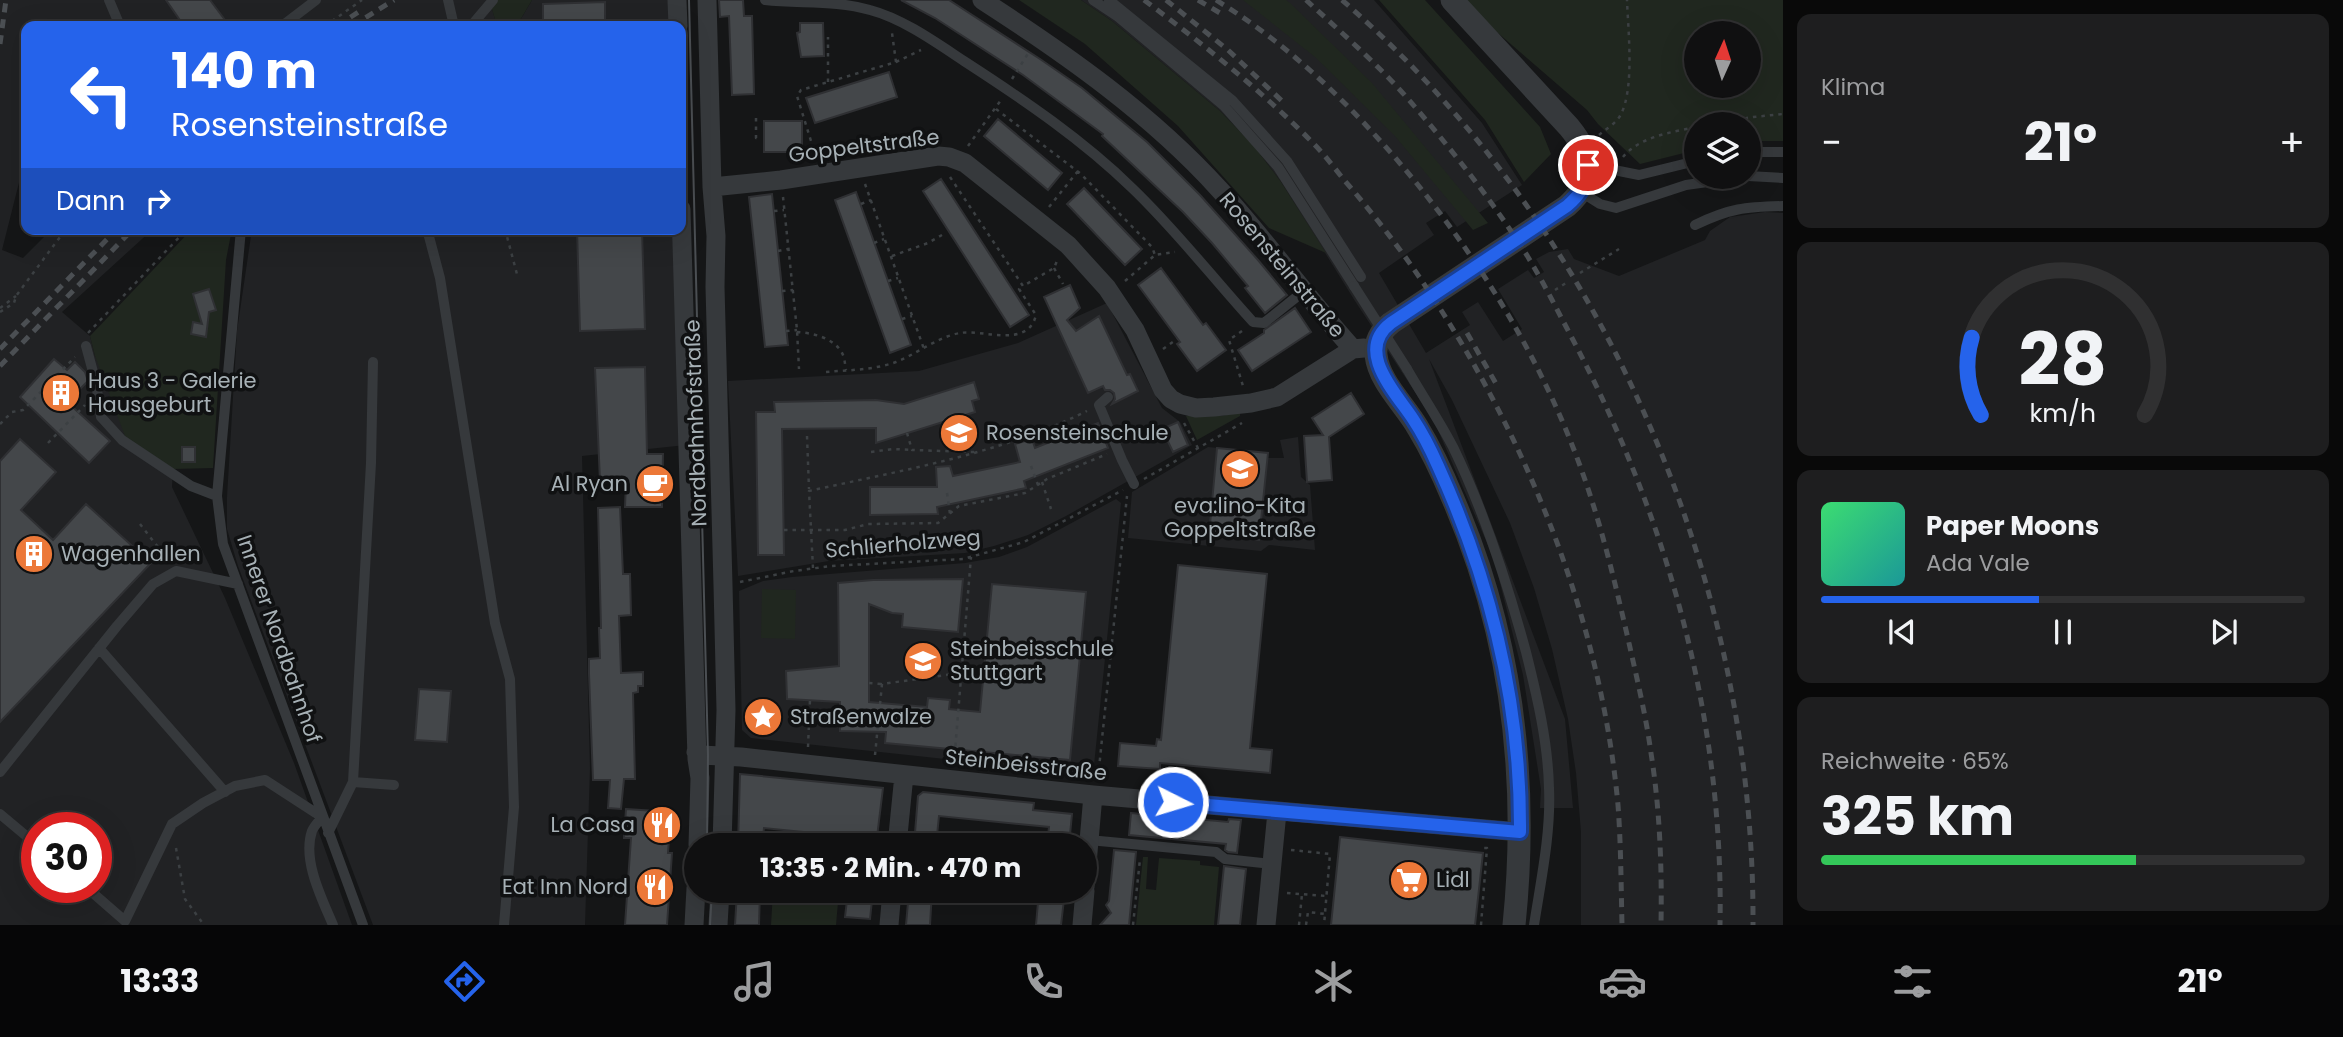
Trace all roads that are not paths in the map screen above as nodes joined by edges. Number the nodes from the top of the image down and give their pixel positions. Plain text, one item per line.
1 (109, 0) edge
2 (316, 0) edge
3 (448, 0) edge
4 (493, 0) edge
5 (677, 0) edge
6 (707, 0) edge
7 (765, 0) edge
8 (982, 0) edge
9 (1093, 0) edge
10 (1110, 0) edge
11 (1452, 0) edge
12 (118, 21) edge
13 (289, 21) edge
14 (453, 21) edge
15 (475, 21) edge
16 (678, 21) edge
17 (1761, 152) edge
18 (1783, 152) edge
19 (1684, 164) edge
20 (1588, 165) junction
21 (1761, 177) edge
22 (1783, 178) edge
23 (1684, 186) edge
24 (712, 187) junction
25 (1581, 192) junction
26 (1783, 206) edge
27 (1695, 225) dead end
28 (241, 235) edge
29 (429, 235) edge
30 (682, 235) edge
31 (1361, 277) dead end
32 (1305, 290) junction
33 (84, 342) road end
34 (1376, 348) junction
35 (1353, 349) junction
36 (373, 362) dead end
37 (1108, 397) dead end
38 (1131, 486) road end
39 (217, 496) junction
40 (238, 584) junction
41 (99, 648) junction
42 (696, 752) junction
43 (725, 756) junction
44 (0, 772) edge
45 (904, 775) junction
46 (353, 782) junction
47 (394, 785) dead end
48 (225, 792) junction
49 (1093, 795) junction
50 (1277, 812) junction
51 (0, 814) edge
52 (322, 817) junction
53 (21, 832) edge
54 (1520, 832) junction
55 (328, 833) junction
56 (698, 833) edge
57 (722, 833) edge
58 (898, 833) edge
59 (1090, 833) edge
60 (1097, 841) edge
61 (1272, 864) junction
62 (105, 903) edge
63 (695, 903) edge
64 (719, 903) edge
65 (891, 903) edge
66 (1084, 903) edge
67 (333, 925) edge
68 (363, 925) edge
69 (504, 925) edge
70 (694, 925) edge
71 (718, 925) edge
72 (889, 925) edge
73 (1082, 925) edge
74 (1266, 925) edge
75 (1514, 925) edge
76 (1534, 925) edge

1 - 12 lane
2 - 13 lane
3 - 14 lane
4 - 15 lane
5 - 16 street
6 - 24 street, Nordbahnhofstraße
7 - 32 lane
8 - 32 street, Rosensteinstraße
9 - 76 lane, bridge
10 - 31 lane
11 - 20 street
17 - 18 lane
19 - 20 lane
20 - 25 street
21 - 22 lane
23 - 25 lane
24 - 35 street, Goppeltstraße
24 - 43 street, Nordbahnhofstraße
25 - 34 street
26 - 27 lane
28 - 39 lane, Innerer Nordbahnhof
29 - 69 lane
30 - 42 street, Nordbahnhofstraße
32 - 35 street, Rosensteinstraße
33 - 39 lane
34 - 35 street, Rosensteinstraße
34 - 54 street
36 - 46 lane
37 - 38 lane
39 - 40 lane, Innerer Nordbahnhof
40 - 41 lane
40 - 52 lane, Innerer Nordbahnhof
41 - 44 lane
41 - 48 lane
42 - 43 street, Steinbeisstraße
42 - 56 street, Nordbahnhofstraße
43 - 45 street, Steinbeisstraße
43 - 57 street, Nordbahnhofstraße
45 - 49 street, Steinbeisstraße
45 - 58 street
46 - 47 lane
46 - 55 lane
48 - 52 lane
48 - 62 lane
49 - 50 street, Steinbeisstraße
49 - 59 street
50 - 54 street, Steinbeisstraße
50 - 61 street
51 - 53 lane
52 - 55 lane, Innerer Nordbahnhof
52 - 67 lane
54 - 75 street
55 - 68 lane, Innerer Nordbahnhof
60 - 61 lane
61 - 74 street
63 - 70 street
64 - 71 street
65 - 72 street
66 - 73 street

